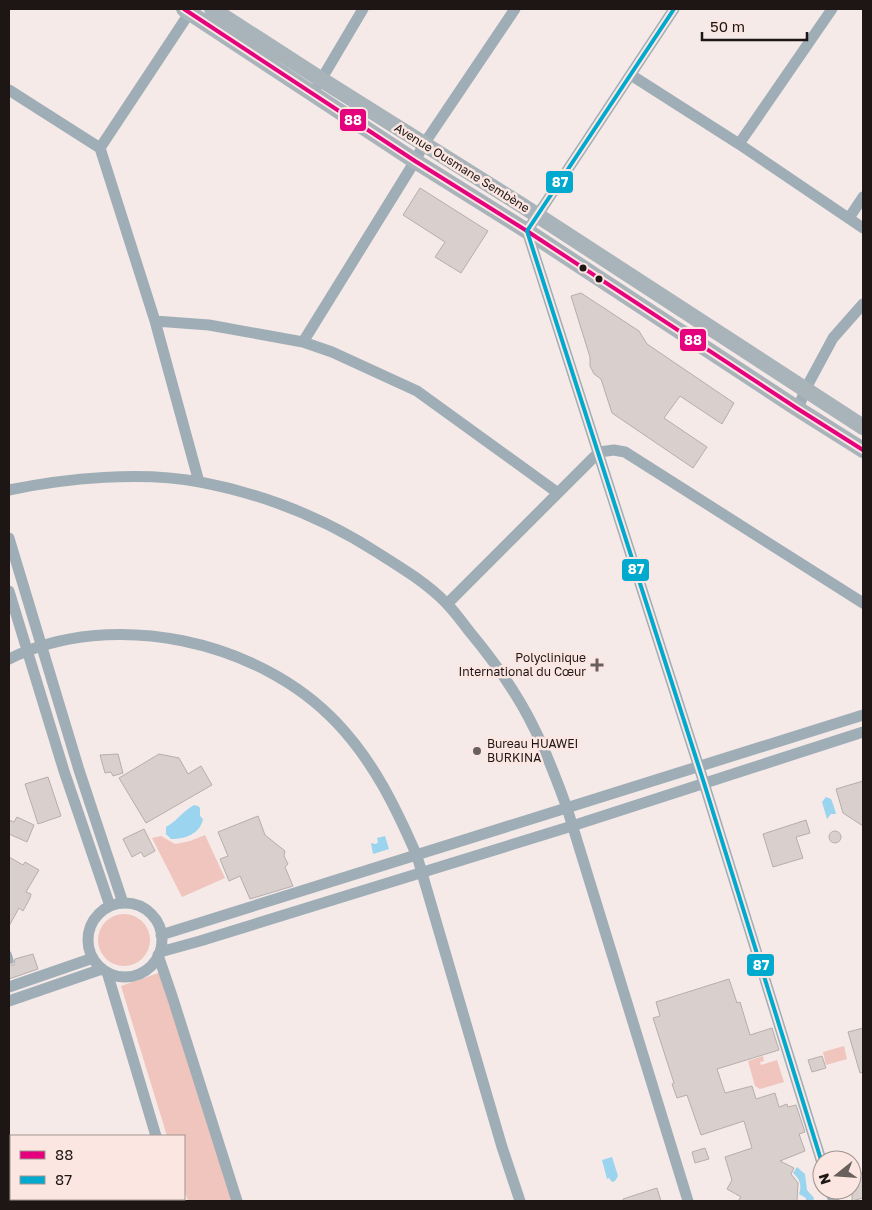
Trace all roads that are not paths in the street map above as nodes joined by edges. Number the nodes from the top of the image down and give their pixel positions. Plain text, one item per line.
1 (212, 9) edge
2 (363, 9) edge
3 (515, 9) edge
4 (674, 9) edge
5 (832, 9) edge
6 (188, 10) edge
7 (631, 75) junction
8 (317, 86) junction
9 (9, 90) edge
10 (424, 144) junction
11 (739, 144) junction
12 (100, 148) junction
13 (415, 161) junction
14 (863, 197) edge
15 (537, 216) junction
16 (849, 218) junction
17 (863, 228) edge
18 (527, 231) junction
19 (863, 304) edge
20 (155, 321) junction
21 (303, 342) junction
22 (805, 390) junction
23 (798, 409) junction
24 (863, 427) edge
25 (863, 450) edge
26 (599, 452) junction
27 (199, 482) junction
28 (9, 490) edge
29 (558, 493) junction
30 (9, 538) edge
31 (9, 591) edge
32 (863, 603) edge
33 (447, 604) junction
34 (42, 645) junction
35 (27, 650) junction
36 (9, 659) edge
37 (863, 715) edge
38 (863, 732) edge
39 (698, 766) junction
40 (704, 783) junction
41 (567, 808) junction
42 (572, 826) junction
43 (417, 856) junction
44 (421, 873) junction
45 (123, 902) junction
46 (110, 906) junction
47 (161, 935) junction
48 (159, 953) junction
49 (93, 958) junction
50 (105, 971) junction
51 (15, 982) edge
52 (9, 1001) edge
53 (156, 1135) edge
54 (818, 1150) edge
55 (237, 1201) edge
56 (520, 1201) edge
57 (688, 1201) edge

1 - 8 main road, Avenue Ousmane Sembène
2 - 8 street
3 - 10 street
4 - 7 street
5 - 11 street
6 - 8 main road, Avenue Ousmane Sembène
6 - 12 street
7 - 11 street
7 - 15 street
8 - 10 main road, Avenue Ousmane Sembène
8 - 13 main road, Avenue Ousmane Sembène
9 - 12 street
10 - 13 street
10 - 15 main road, Avenue Ousmane Sembène
11 - 16 street
12 - 20 street
13 - 18 main road, Avenue Ousmane Sembène
13 - 21 street
14 - 16 street
15 - 18 street
15 - 22 main road, Avenue Ousmane Sembène
16 - 17 street
18 - 23 main road, Avenue Ousmane Sembène
18 - 26 street
19 - 22 street
20 - 21 street
20 - 27 street
21 - 29 street
22 - 23 street
22 - 24 main road, Avenue Ousmane Sembène
23 - 25 main road, Avenue Ousmane Sembène
26 - 29 street
26 - 32 street
26 - 39 street
27 - 28 street
27 - 33 street
29 - 33 street
30 - 34 street
31 - 35 street
33 - 41 street
34 - 35 street
34 - 43 street
34 - 45 street
35 - 36 street
35 - 46 street
37 - 39 street
38 - 40 street
39 - 40 street
39 - 41 street
40 - 42 street
40 - 54 street
41 - 42 street
41 - 43 street
42 - 44 street
42 - 57 street
43 - 44 street
43 - 47 street
44 - 48 street
44 - 56 street
45 - 46 street
45 - 47 street
46 - 49 street
47 - 48 street
48 - 50 street
48 - 55 street
49 - 50 street
49 - 51 street
50 - 52 street
50 - 53 street

